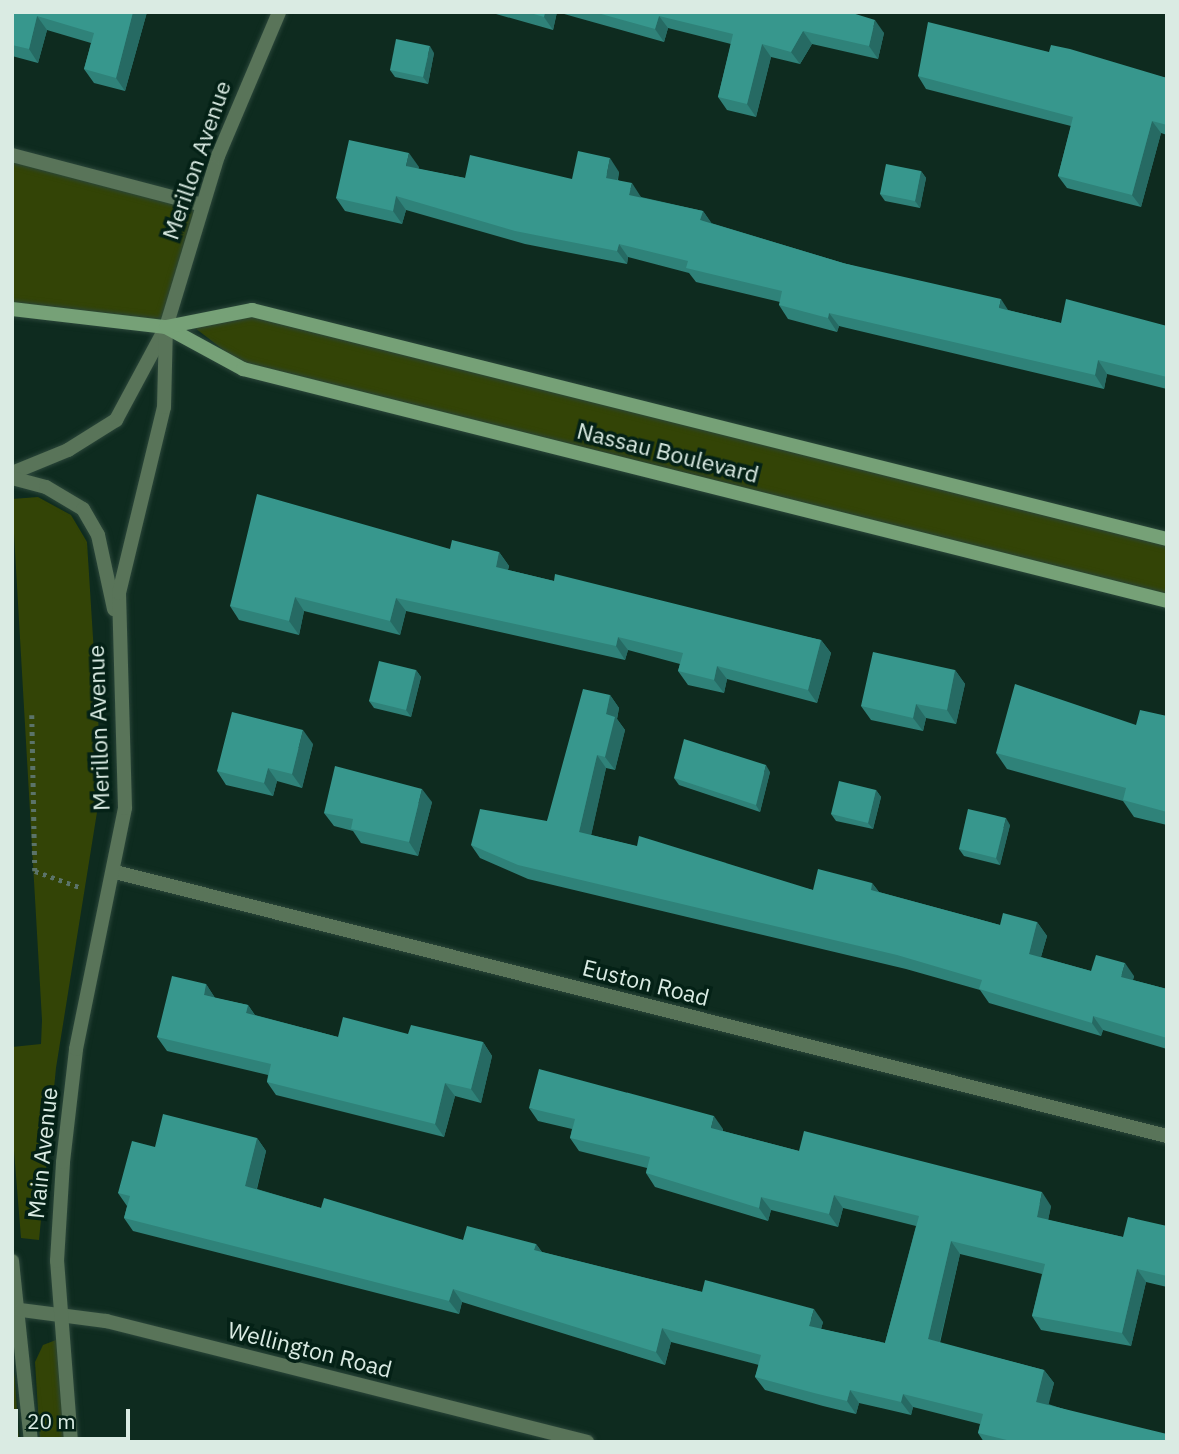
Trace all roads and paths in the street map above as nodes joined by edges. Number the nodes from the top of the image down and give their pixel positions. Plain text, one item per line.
1 (279, 12) edge
2 (12, 155) edge
3 (202, 205) junction
4 (12, 309) edge
5 (166, 327) junction
6 (12, 473) edge
7 (12, 478) edge
8 (1167, 539) edge
9 (1167, 601) edge
10 (117, 624) junction
11 (32, 715) dead end
12 (115, 872) junction
13 (85, 889) dead end
14 (1167, 1136) edge
15 (12, 1261) edge
16 (21, 1310) junction
17 (62, 1313) junction
18 (31, 1442) edge
19 (71, 1442) edge
20 (587, 1442) edge

1 - 3 street, Merillon Avenue
2 - 3 street
3 - 5 street, Merillon Avenue
4 - 5 main road, Nassau Boulevard
5 - 6 street, Merillon Avenue
5 - 8 main road, Nassau Boulevard
5 - 9 main road, Nassau Boulevard
5 - 10 street, Merillon Avenue
7 - 10 street, Merillon Avenue
10 - 12 street, Merillon Avenue
11 - 13 path
12 - 14 street, Euston Road
12 - 17 street, Main Avenue
15 - 16 street
16 - 17 street, Wellington Road
16 - 18 street
17 - 19 street, Main Avenue
17 - 20 street, Wellington Road

